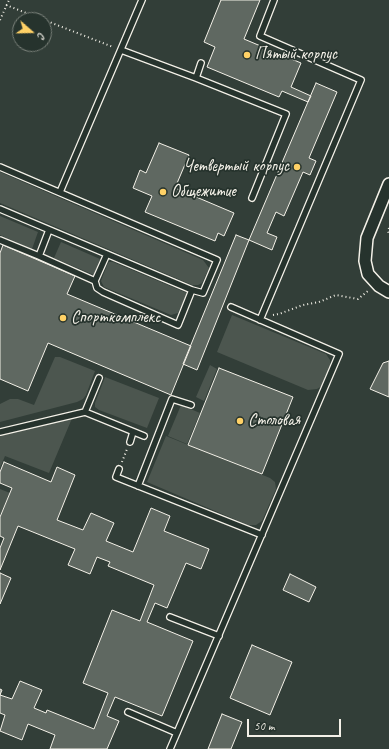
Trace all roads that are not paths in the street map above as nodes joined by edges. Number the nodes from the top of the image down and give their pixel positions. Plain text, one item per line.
1 (142, 0) edge
2 (274, 0) edge
3 (121, 50) junction
4 (201, 64) dead end
5 (196, 78) junction
6 (0, 167) edge
7 (389, 184) edge
8 (60, 192) junction
9 (252, 198) dead end
10 (0, 209) edge
11 (49, 230) junction
12 (0, 240) edge
13 (107, 254) junction
14 (38, 256) junction
15 (95, 280) junction
16 (192, 290) junction
17 (389, 292) edge
18 (231, 308) dead end
19 (260, 318) junction
20 (99, 378) dead end
21 (191, 405) dead end
22 (85, 412) junction
23 (0, 432) edge
24 (133, 432) junction
25 (144, 436) dead end
26 (130, 442) road end
27 (120, 469) road end
28 (138, 486) junction
29 (262, 535) junction
30 (170, 616) dead end
31 (218, 636) junction
32 (128, 712) dead end
33 (177, 733) junction
34 (170, 749) edge

1 - 3 lane
2 - 19 lane
3 - 5 lane
3 - 8 lane
4 - 5 lane
5 - 9 lane
6 - 8 lane
7 - 17 street
8 - 16 lane
10 - 11 lane
11 - 13 lane
11 - 14 lane
12 - 14 lane
13 - 15 lane
13 - 16 lane
14 - 15 lane
15 - 16 lane
18 - 19 lane
19 - 29 lane
20 - 22 lane
21 - 28 lane
22 - 23 lane
22 - 24 lane
24 - 25 lane
24 - 26 lane
27 - 28 lane
28 - 29 lane
29 - 31 lane
30 - 31 lane
31 - 33 lane
32 - 33 lane
33 - 34 lane

